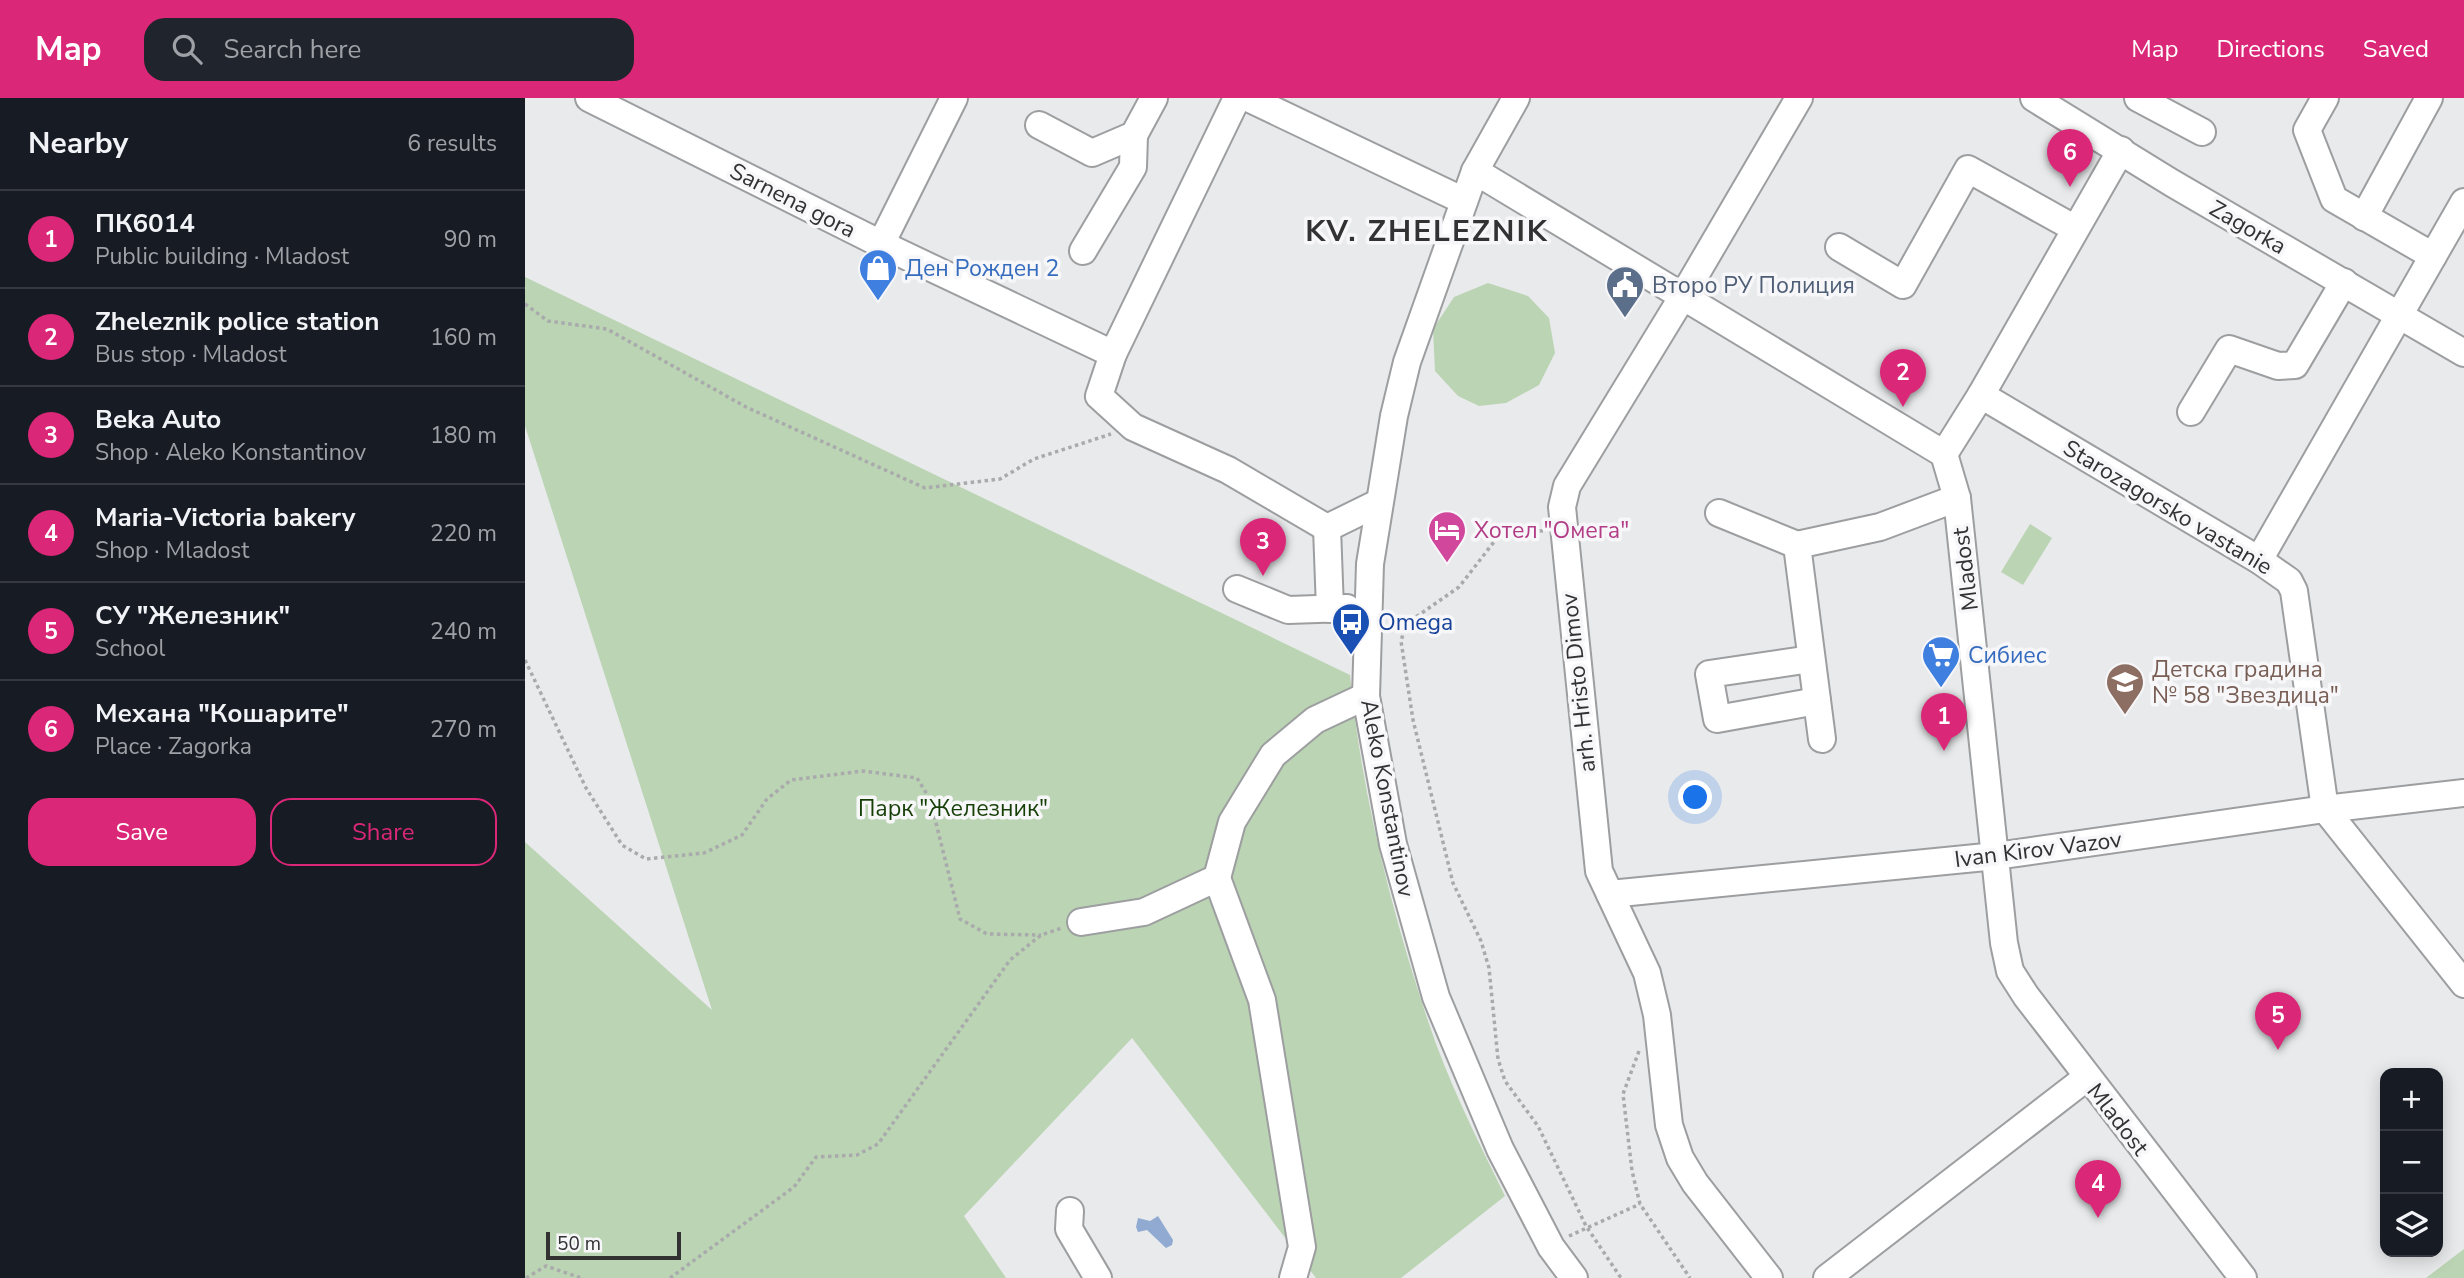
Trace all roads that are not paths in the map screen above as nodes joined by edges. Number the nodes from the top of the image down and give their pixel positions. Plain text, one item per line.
1 (589, 98) edge
2 (954, 98) edge
3 (1154, 98) edge
4 (1237, 98) edge
5 (1248, 98) edge
6 (1517, 98) edge
7 (2033, 98) edge
8 (2138, 98) edge
9 (2325, 98) edge
10 (2429, 98) edge
11 (1790, 101) edge
12 (1039, 125) dead end
13 (2202, 132) dead end
14 (1134, 135) junction
15 (2121, 150) junction
16 (1475, 171) junction
17 (1464, 201) junction
18 (2464, 202) edge
19 (2364, 216) junction
20 (2074, 228) junction
21 (881, 244) junction
22 (1839, 247) dead end
23 (1083, 251) dead end
24 (2433, 256) junction
25 (2344, 282) junction
26 (1683, 296) junction
27 (2399, 313) junction
28 (2464, 353) edge
29 (1113, 354) junction
30 (1981, 395) junction
31 (2191, 412) dead end
32 (1944, 454) junction
33 (1957, 498) junction
34 (1378, 503) junction
35 (1719, 513) dead end
36 (1327, 528) junction
37 (1797, 545) junction
38 (2259, 560) junction
39 (1237, 589) dead end
40 (1366, 608) junction
41 (1329, 609) junction
42 (1811, 659) junction
43 (1366, 696) junction
44 (1817, 701) junction
45 (1822, 739) dead end
46 (2464, 793) edge
47 (2325, 809) junction
48 (1996, 856) junction
49 (1217, 878) junction
50 (1610, 894) junction
51 (1081, 922) road end
52 (2464, 985) edge
53 (2086, 1078) junction
54 (1070, 1211) dead end
55 (1098, 1278) edge
56 (1293, 1278) edge
57 (1574, 1278) edge
58 (1769, 1278) edge
59 (1827, 1278) edge
60 (2243, 1278) edge

1 - 21 street, Sarnena gora
2 - 21 street
3 - 14 street
4 - 29 street
5 - 17 street
6 - 16 street, Aleko Konstantinov
7 - 15 street, Zagorka
8 - 13 street
9 - 19 street
10 - 19 street
11 - 26 street, arh. Hristo Dimov
12 - 14 street
14 - 23 street
15 - 20 street
15 - 25 street, Zagorka
16 - 17 street, Aleko Konstantinov
16 - 26 street
17 - 34 street, Aleko Konstantinov
18 - 24 street
19 - 24 street
20 - 22 street
20 - 30 street
21 - 29 street, Sarnena gora
24 - 27 street
25 - 27 street, Zagorka
25 - 31 street
26 - 32 street
26 - 50 street, arh. Hristo Dimov
27 - 28 street, Zagorka
27 - 38 street
29 - 36 street
30 - 32 street
30 - 38 street, Starozagorsko vastanie
32 - 33 street, Mladost
33 - 37 street
33 - 48 street, Mladost
34 - 36 street
34 - 40 street, Aleko Konstantinov
35 - 37 street
36 - 41 street
37 - 42 street
38 - 47 street, Starozagorsko vastanie
39 - 41 street
40 - 41 street
40 - 43 street, Aleko Konstantinov
42 - 44 street
42 - 44 street
43 - 49 street
43 - 57 street, Aleko Konstantinov
44 - 45 street
46 - 47 street, Ivan Kirov Vazov
47 - 48 street, Ivan Kirov Vazov
47 - 52 street
48 - 50 street, Ivan Kirov Vazov
48 - 53 street, Mladost
49 - 51 street
49 - 56 street
50 - 58 street, arh. Hristo Dimov
53 - 59 street
53 - 60 street, Mladost
54 - 55 street

